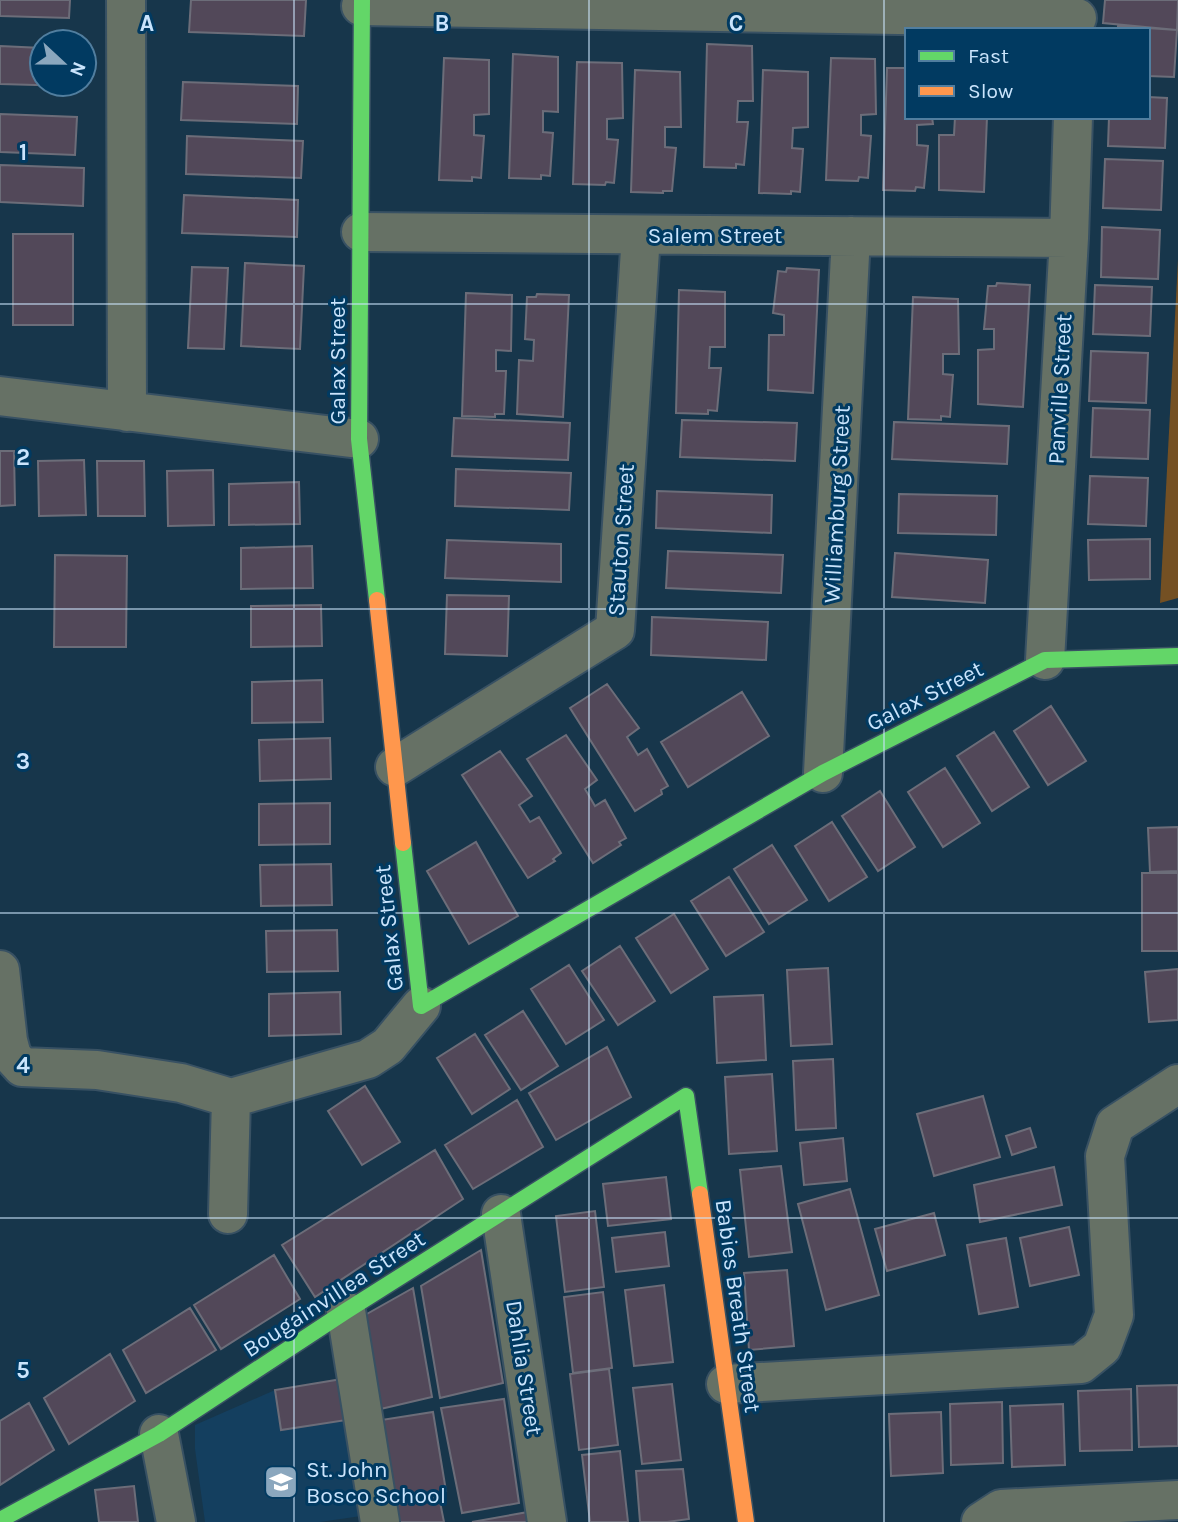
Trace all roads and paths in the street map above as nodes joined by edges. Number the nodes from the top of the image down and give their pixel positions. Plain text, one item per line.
1 (126, 0) edge
2 (362, 3) edge
3 (1077, 16) edge
4 (1073, 119) edge
5 (361, 232) junction
6 (641, 235) junction
7 (851, 236) junction
8 (1069, 238) junction
9 (0, 396) edge
10 (127, 412) junction
11 (359, 439) junction
12 (1178, 656) edge
13 (1045, 660) junction
14 (395, 767) junction
15 (823, 773) junction
16 (0, 970) edge
17 (421, 1006) junction
18 (1178, 1084) edge
19 (686, 1096) joint
20 (231, 1098) junction
21 (228, 1214) dead end
22 (501, 1214) junction
23 (346, 1311) junction
24 (726, 1384) junction
25 (159, 1434) junction
26 (1178, 1500) edge
27 (0, 1520) edge
28 (176, 1522) edge
29 (380, 1522) edge
30 (547, 1522) edge
31 (746, 1522) edge
32 (981, 1522) edge

1 - 10 street
2 - 3 street
2 - 5 street, Galax Street
4 - 8 street, Panville Street
5 - 6 street, Salem Street
5 - 11 street, Galax Street
6 - 7 street, Salem Street
6 - 14 street, Stauton Street
7 - 8 street, Salem Street
7 - 15 street, Williamburg Street
8 - 13 street, Panville Street
9 - 10 street
10 - 11 street
11 - 14 street, Galax Street
12 - 13 street, Galax Street
13 - 15 street, Galax Street
14 - 17 street, Galax Street
15 - 17 street, Galax Street
16 - 20 street
17 - 20 street
18 - 24 street
19 - 22 street, Bougainvillea Street
19 - 24 street, Babies Breath Street
20 - 21 street
22 - 23 street, Bougainvillea Street
22 - 30 street, Dahlia Street
23 - 25 street, Bougainvillea Street
23 - 29 street
24 - 31 street, Babies Breath Street
25 - 27 street, Bougainvillea Street
25 - 28 street
26 - 32 street

